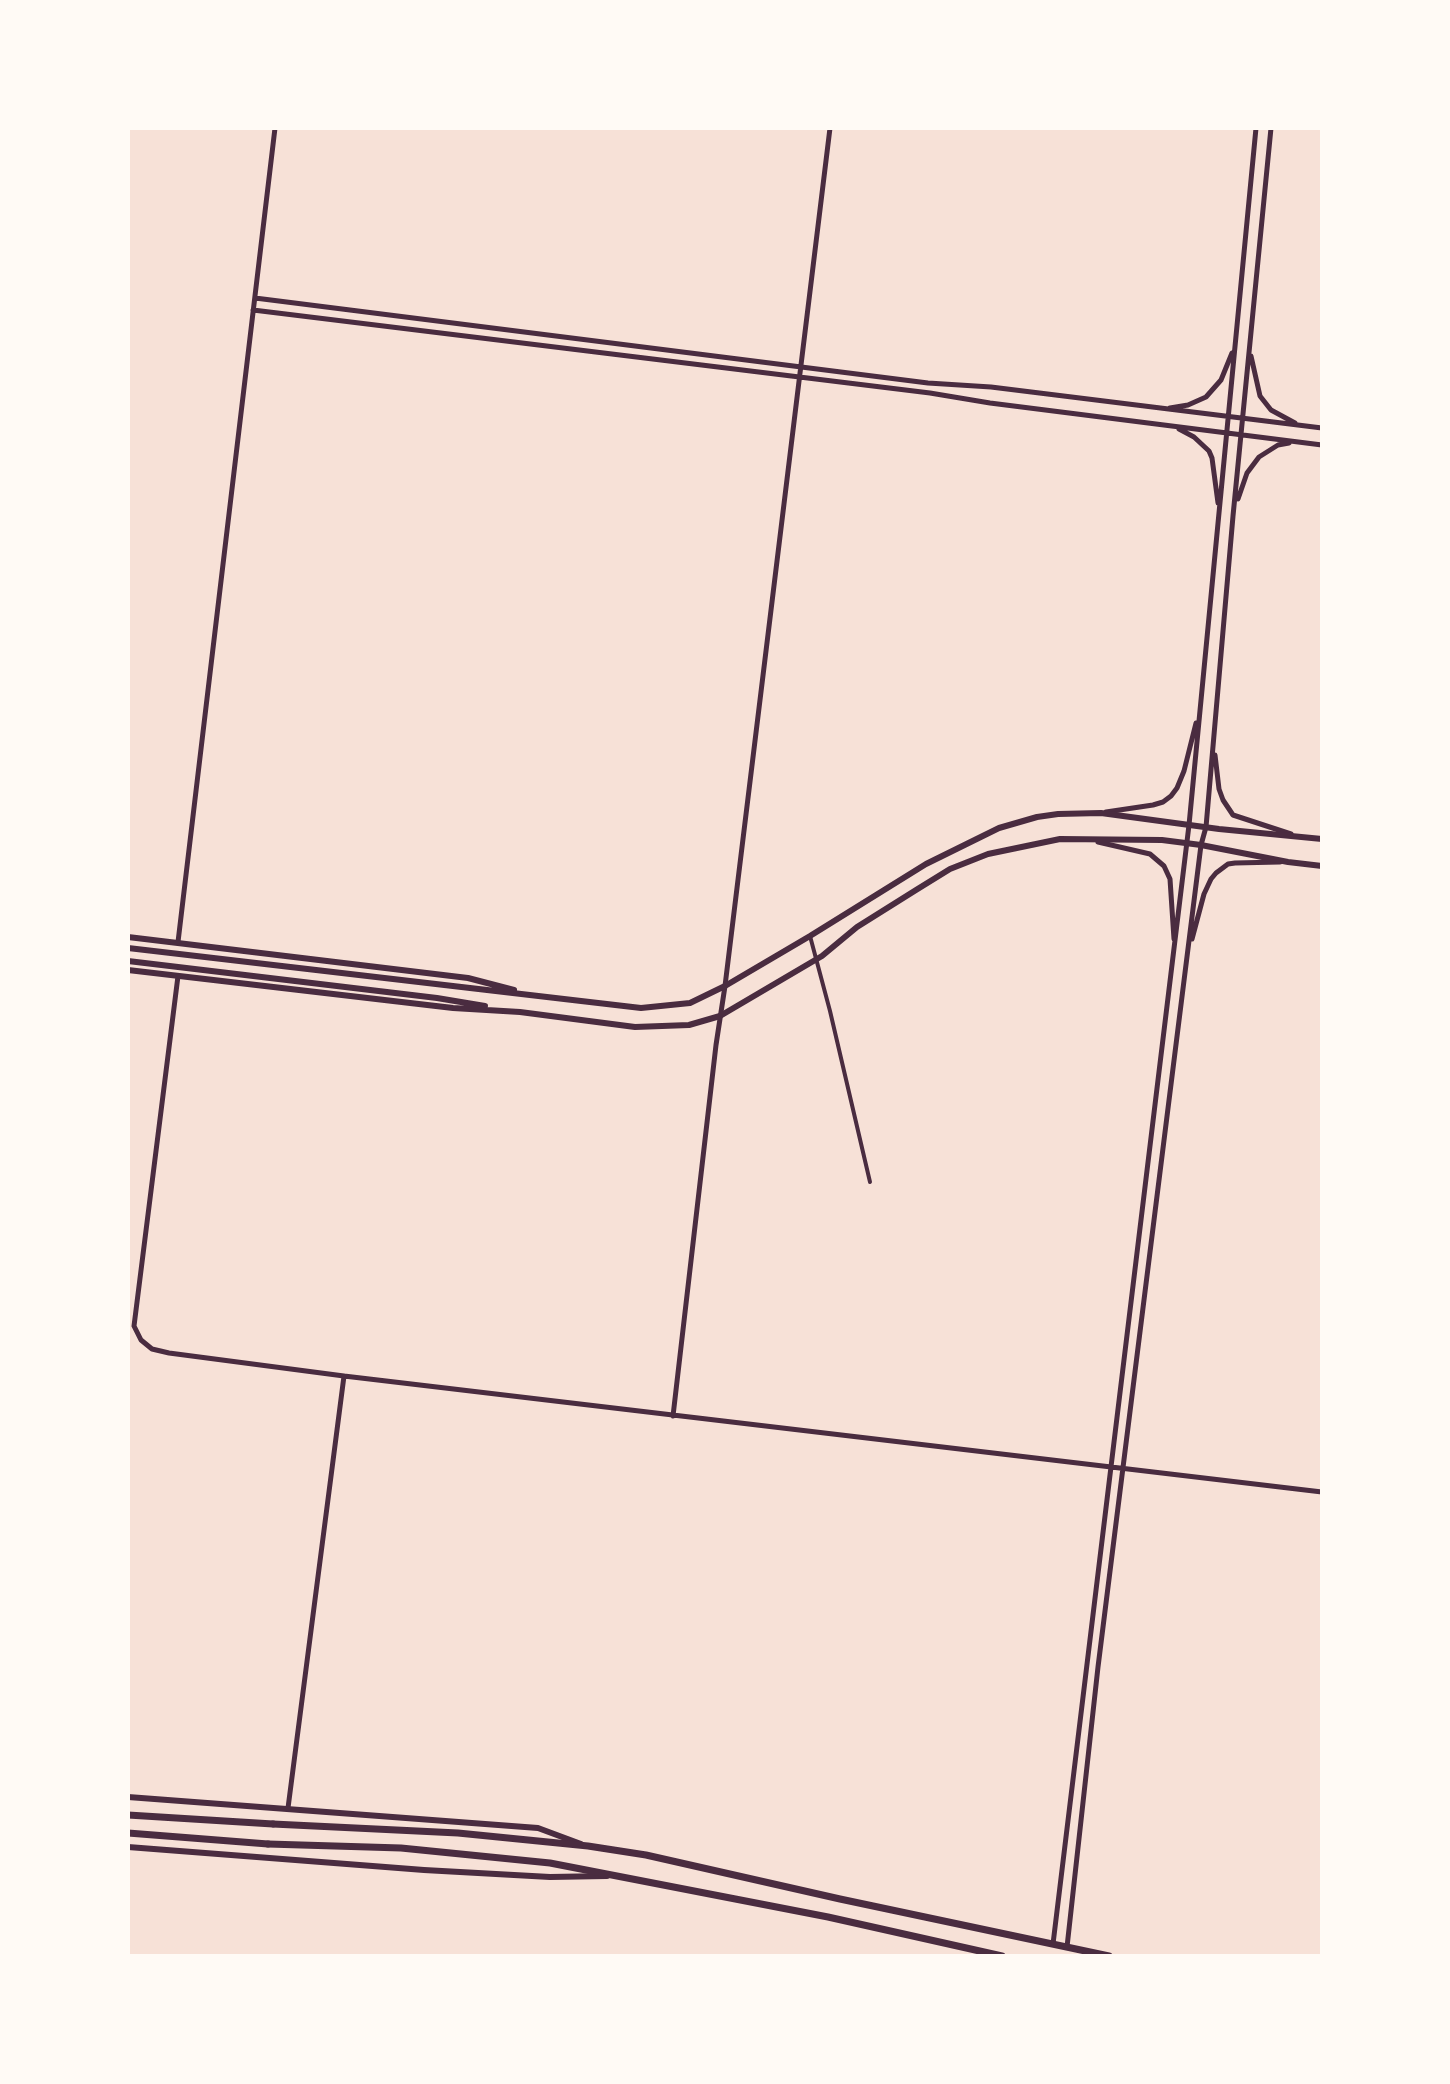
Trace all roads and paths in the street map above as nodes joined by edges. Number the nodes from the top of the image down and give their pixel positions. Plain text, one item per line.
1 (275, 128) edge
2 (830, 128) edge
3 (1256, 128) edge
4 (1271, 128) edge
5 (255, 298) junction
6 (253, 310) junction
7 (1235, 344) junction
8 (1250, 346) junction
9 (801, 367) junction
10 (800, 377) junction
11 (1165, 409) junction
12 (1228, 417) junction
13 (1243, 419) junction
14 (1163, 425) junction
15 (1304, 426) junction
16 (1322, 428) edge
17 (1227, 433) junction
18 (1241, 435) junction
19 (1301, 442) junction
20 (1322, 445) edge
21 (1219, 514) junction
22 (1233, 516) junction
23 (1201, 702) junction
24 (1214, 740) junction
25 (1101, 813) junction
26 (1189, 825) junction
27 (1206, 827) junction
28 (1296, 836) junction
29 (1086, 839) junction
30 (1322, 839) edge
31 (1187, 843) junction
32 (1201, 845) junction
33 (1288, 862) junction
34 (1322, 866) edge
35 (810, 936) junction
36 (128, 937) edge
37 (178, 942) junction
38 (128, 948) edge
39 (1175, 952) junction
40 (1187, 959) junction
41 (816, 960) junction
42 (128, 961) edge
43 (128, 970) edge
44 (178, 976) junction
45 (725, 986) junction
46 (533, 994) junction
47 (520, 1012) junction
48 (720, 1016) junction
49 (870, 1182) dead end
50 (344, 1376) junction
51 (673, 1416) junction
52 (1111, 1468) junction
53 (1123, 1469) junction
54 (1322, 1492) edge
55 (128, 1797) edge
56 (288, 1808) junction
57 (128, 1815) edge
58 (128, 1833) edge
59 (588, 1846) junction
60 (128, 1847) edge
61 (610, 1876) junction
62 (1053, 1944) junction
63 (1067, 1947) junction
64 (1002, 1956) edge
65 (1109, 1956) edge

1 - 5 street
2 - 9 street
3 - 7 street
4 - 8 street
5 - 6 street
5 - 9 street
6 - 10 street
6 - 37 street
7 - 11 street
7 - 12 street
8 - 13 street
8 - 15 street
9 - 10 street
9 - 11 street
10 - 14 street
10 - 45 street
11 - 12 street
12 - 13 street
12 - 17 street
13 - 15 street
13 - 18 street
14 - 17 street
14 - 21 street
15 - 16 street
17 - 18 street
17 - 21 street
18 - 19 street
18 - 22 street
19 - 20 street
19 - 22 street
21 - 23 street
22 - 24 street
23 - 25 street
23 - 26 street
24 - 27 street
24 - 28 street
25 - 26 main road
25 - 35 main road
26 - 27 main road
26 - 31 street
27 - 28 main road
27 - 32 street
28 - 30 main road
29 - 31 main road
29 - 39 street
29 - 41 main road
31 - 32 main road
31 - 39 street
32 - 33 main road
32 - 40 street
33 - 34 main road
33 - 40 street
35 - 41 street
35 - 45 main road
36 - 37 main road
37 - 46 main road
38 - 46 main road
39 - 52 street
40 - 53 street
41 - 48 main road
41 - 49 street
42 - 47 main road
43 - 44 main road
44 - 47 main road
44 - 50 street
45 - 46 main road
45 - 48 street
47 - 48 main road
48 - 51 street
50 - 51 street
50 - 56 street
51 - 52 street
52 - 53 street
52 - 62 street
53 - 54 street
53 - 63 street
55 - 56 main road
56 - 59 main road
57 - 59 main road
58 - 61 main road
59 - 62 main road
60 - 61 main road
61 - 64 main road
62 - 63 main road
63 - 65 main road

